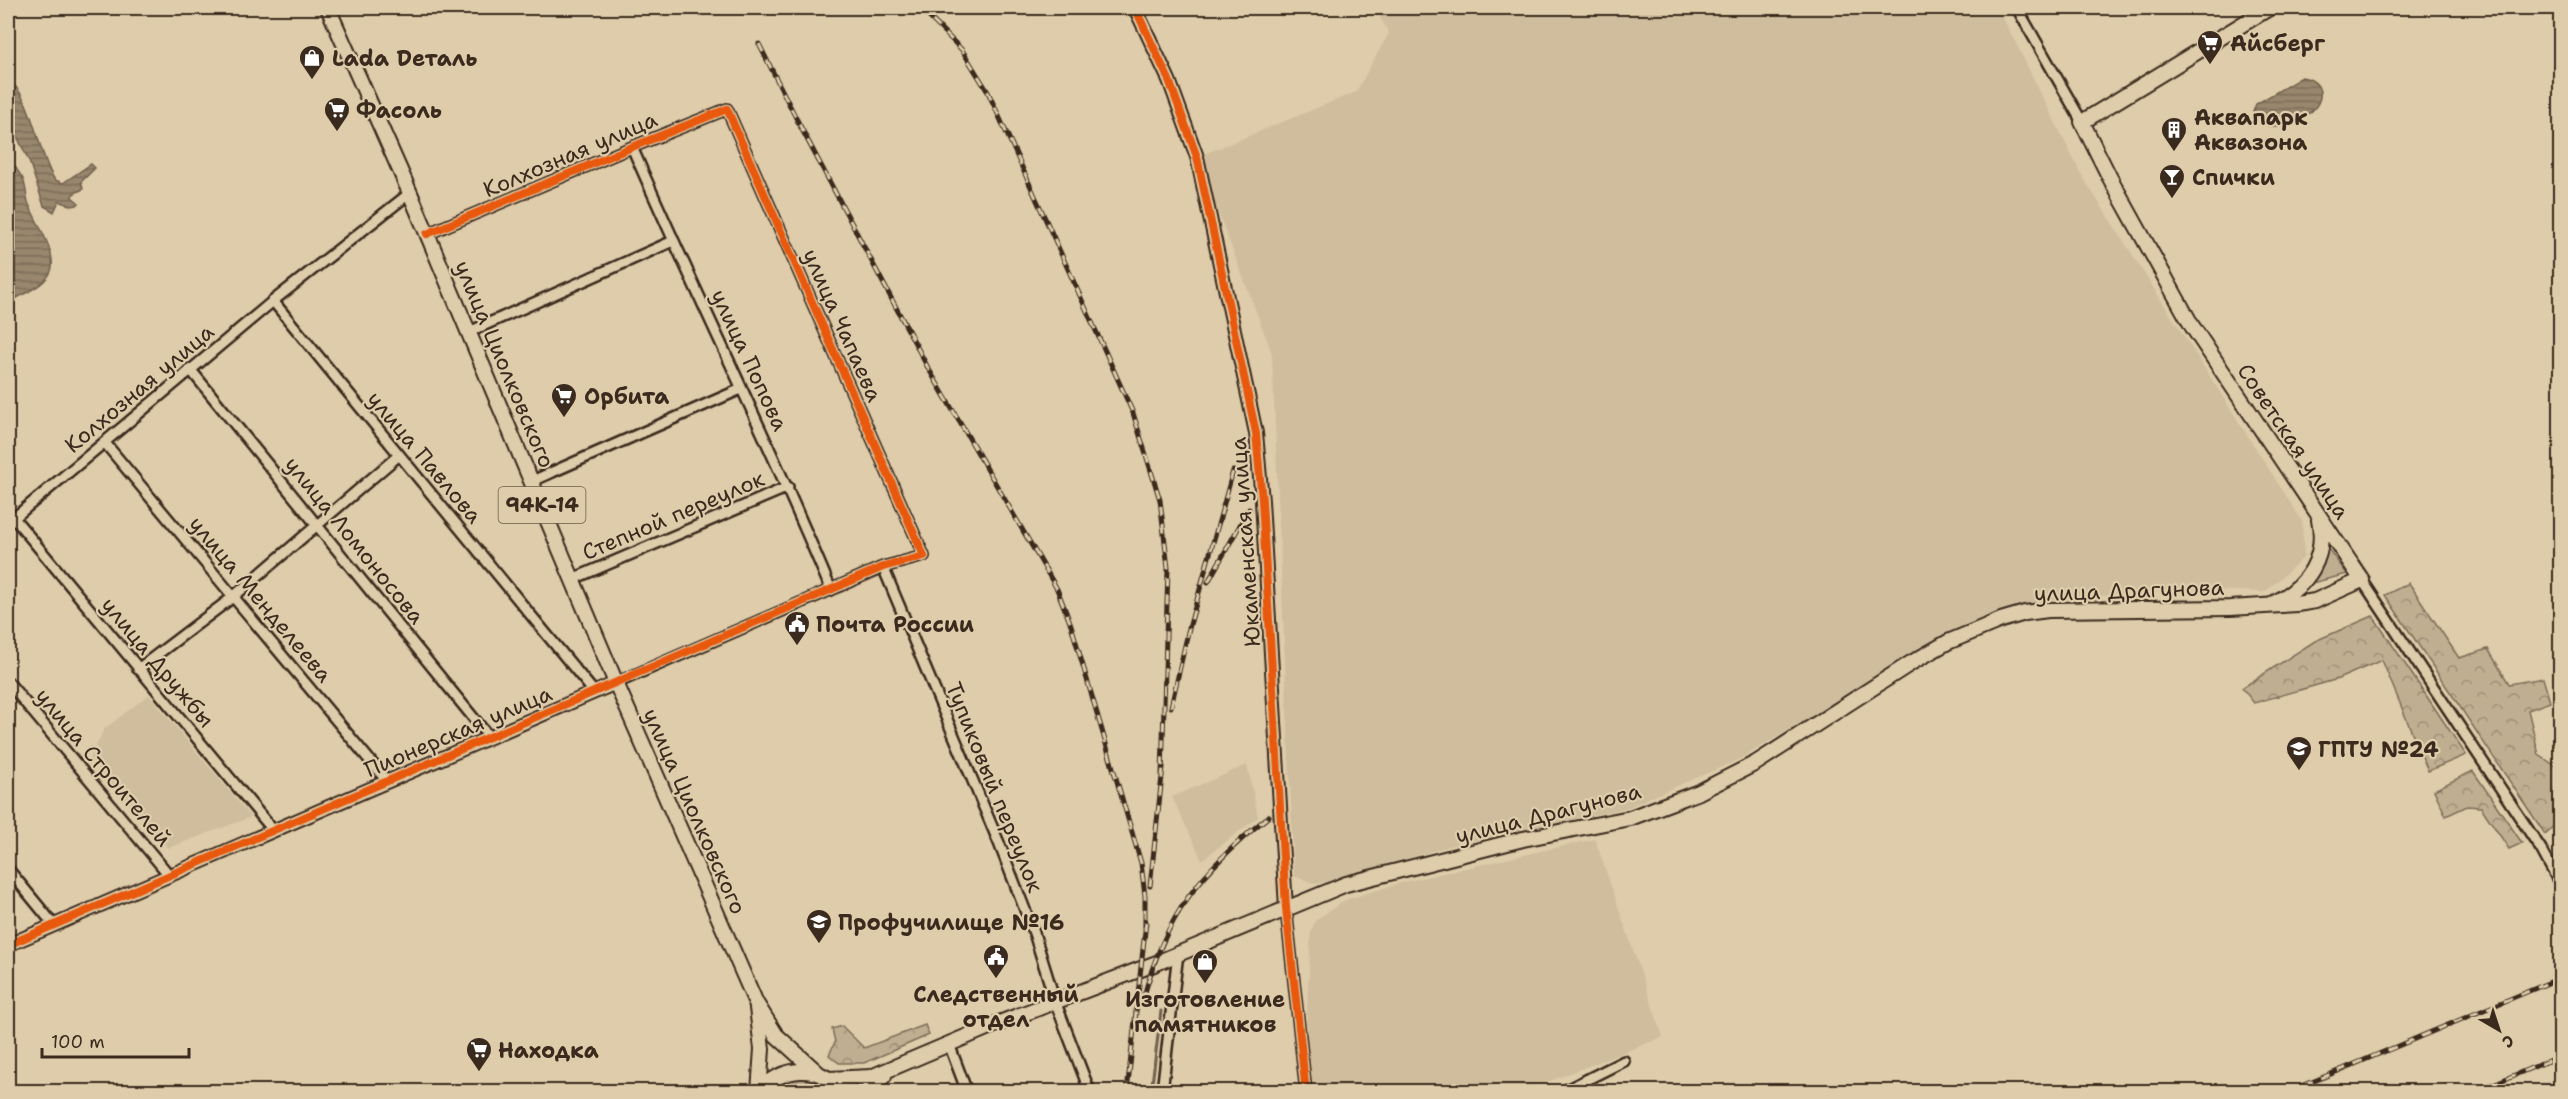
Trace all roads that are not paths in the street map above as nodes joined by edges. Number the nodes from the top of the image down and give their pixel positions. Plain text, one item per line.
1 (328, 8) edge
2 (1135, 8) edge
3 (2017, 8) edge
4 (2269, 8) edge
5 (728, 109) joint
6 (2082, 122) junction
7 (632, 147) junction
8 (410, 193) junction
9 (427, 234) junction
10 (673, 241) junction
11 (273, 302) junction
12 (469, 332) junction
13 (190, 369) junction
14 (741, 389) junction
15 (105, 443) junction
16 (398, 456) junction
17 (532, 481) junction
18 (788, 487) junction
19 (2318, 515) junction
20 (11, 520) edge
21 (317, 525) junction
22 (924, 556) joint
23 (883, 567) junction
24 (573, 579) junction
25 (2362, 580) junction
26 (831, 590) junction
27 (234, 597) junction
28 (2267, 606) junction
29 (138, 669) junction
30 (8, 682) edge
31 (616, 683) junction
32 (594, 692) junction
33 (489, 737) junction
34 (387, 781) junction
35 (273, 830) junction
36 (8, 868) edge
37 (170, 876) junction
38 (2560, 884) edge
39 (1286, 908) junction
40 (54, 925) junction
41 (8, 945) edge
42 (1178, 953) junction
43 (1056, 1001) junction
44 (756, 1003) junction
45 (949, 1044) junction
46 (1624, 1062) dead end
47 (898, 1066) junction
48 (824, 1077) junction
49 (759, 1092) edge
50 (841, 1092) edge
51 (866, 1092) edge
52 (967, 1092) edge
53 (1090, 1092) edge
54 (1162, 1092) edge
55 (1306, 1092) edge
56 (1562, 1092) edge

1 - 8 main road, улица Циолковского / 94К-14
2 - 39 street, Юкаменская улица
3 - 6 street, Советская улица
4 - 6 main road
5 - 7 street, Колхозная улица
5 - 22 street, улица Чапаева
6 - 19 main road, Советская улица
7 - 9 street, Колхозная улица
7 - 10 street, улица Попова
8 - 9 main road, улица Циолковского / 94К-14
8 - 11 street, Колхозная улица
9 - 12 main road, улица Циолковского / 94К-14
10 - 12 street
10 - 14 street, улица Попова
11 - 13 street, Колхозная улица
11 - 16 street, улица Павлова
12 - 17 main road, улица Циолковского / 94К-14
13 - 15 street, Колхозная улица
13 - 21 street, улица Ломоносова
14 - 17 street
14 - 18 street, улица Попова
15 - 20 street, Колхозная улица
15 - 27 street, улица Менделеева
16 - 21 street
16 - 32 street, улица Павлова
17 - 24 main road, улица Циолковского / 94К-14
18 - 24 street, Степной переулок
18 - 26 street, улица Попова
19 - 25 main road, Советская улица
19 - 28 main road
20 - 29 street, улица Дружбы
21 - 27 street
21 - 33 street, улица Ломоносова
22 - 23 street, Пионерская улица
23 - 26 street, Пионерская улица
23 - 43 street, Тупиковый переулок
24 - 31 main road, улица Циолковского / 94К-14
25 - 28 main road, улица Драгунова
25 - 38 street, Советская улица
26 - 31 street, Пионерская улица
27 - 29 street
27 - 34 street, улица Менделеева
28 - 39 main road, улица Драгунова
29 - 35 street, улица Дружбы
30 - 37 street, улица Строителей
31 - 32 street, Пионерская улица
31 - 44 main road, улица Циолковского / 94К-14
32 - 33 street, Пионерская улица
33 - 34 street, Пионерская улица
34 - 35 street, Пионерская улица
35 - 37 street, Пионерская улица
36 - 40 street
37 - 40 street, Пионерская улица
39 - 42 main road, улица Драгунова
39 - 55 street, Юкаменская улица
40 - 41 street, Пионерская улица
42 - 43 main road, улица Драгунова
42 - 54 street
43 - 45 main road, улица Драгунова
43 - 53 street, Тупиковый переулок
44 - 48 main road, улица Циолковского
44 - 49 main road, улица Циолковского
45 - 47 main road, улица Драгунова
45 - 52 street
46 - 56 street
47 - 48 main road, улица Драгунова
47 - 51 main road, улица Драгунова
48 - 49 main road, улица Драгунова
48 - 50 main road, улица Циолковского

